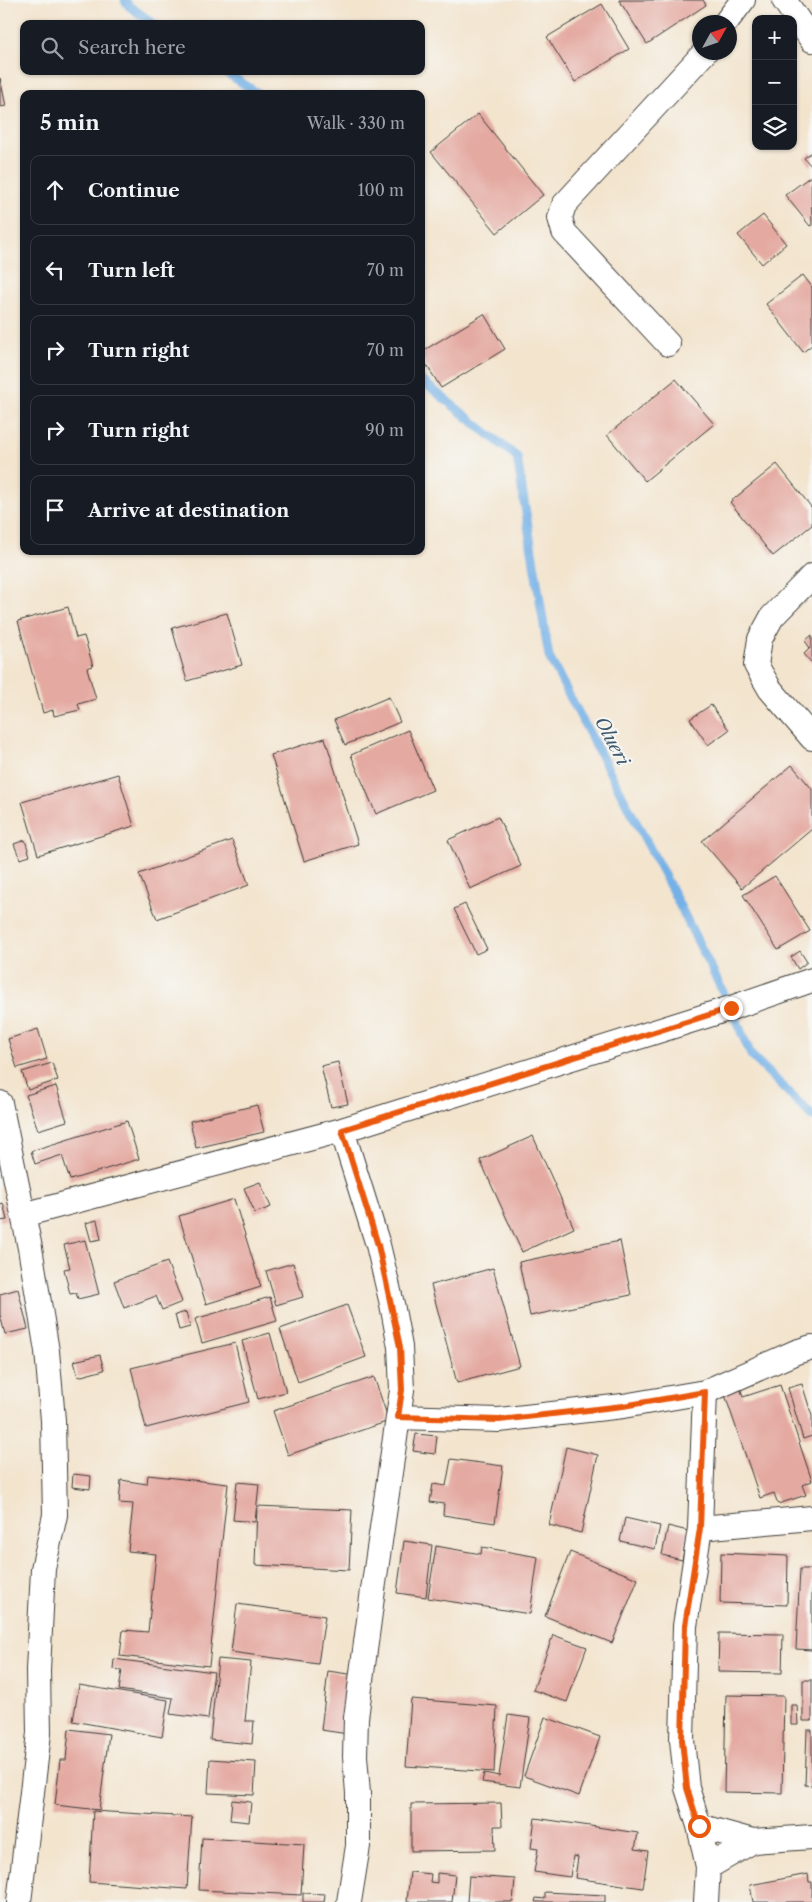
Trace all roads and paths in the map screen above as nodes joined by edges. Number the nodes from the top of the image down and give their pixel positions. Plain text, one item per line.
1 (743, 0) edge
2 (784, 0) edge
3 (731, 15) edge
4 (812, 40) edge
5 (698, 60) edge
6 (668, 344) dead end
7 (812, 576) edge
8 (812, 738) edge
9 (812, 980) edge
10 (0, 1103) edge
11 (342, 1130) junction
12 (23, 1215) junction
13 (812, 1347) edge
14 (705, 1392) junction
15 (398, 1417) junction
16 (812, 1518) edge
17 (700, 1528) junction
18 (699, 1826) junction
19 (812, 1837) edge
20 (753, 1841) junction
21 (708, 1867) junction
22 (19, 1902) edge
23 (349, 1902) edge
24 (706, 1902) edge

1 - 3 street
2 - 4 street
5 - 6 street
7 - 8 street
9 - 11 street
10 - 12 street
11 - 12 street
11 - 15 street
12 - 22 street
13 - 14 street
14 - 15 street
14 - 17 street
15 - 23 street
16 - 17 street
17 - 18 street
18 - 20 street
18 - 21 street
19 - 20 street
20 - 21 street
21 - 24 street

